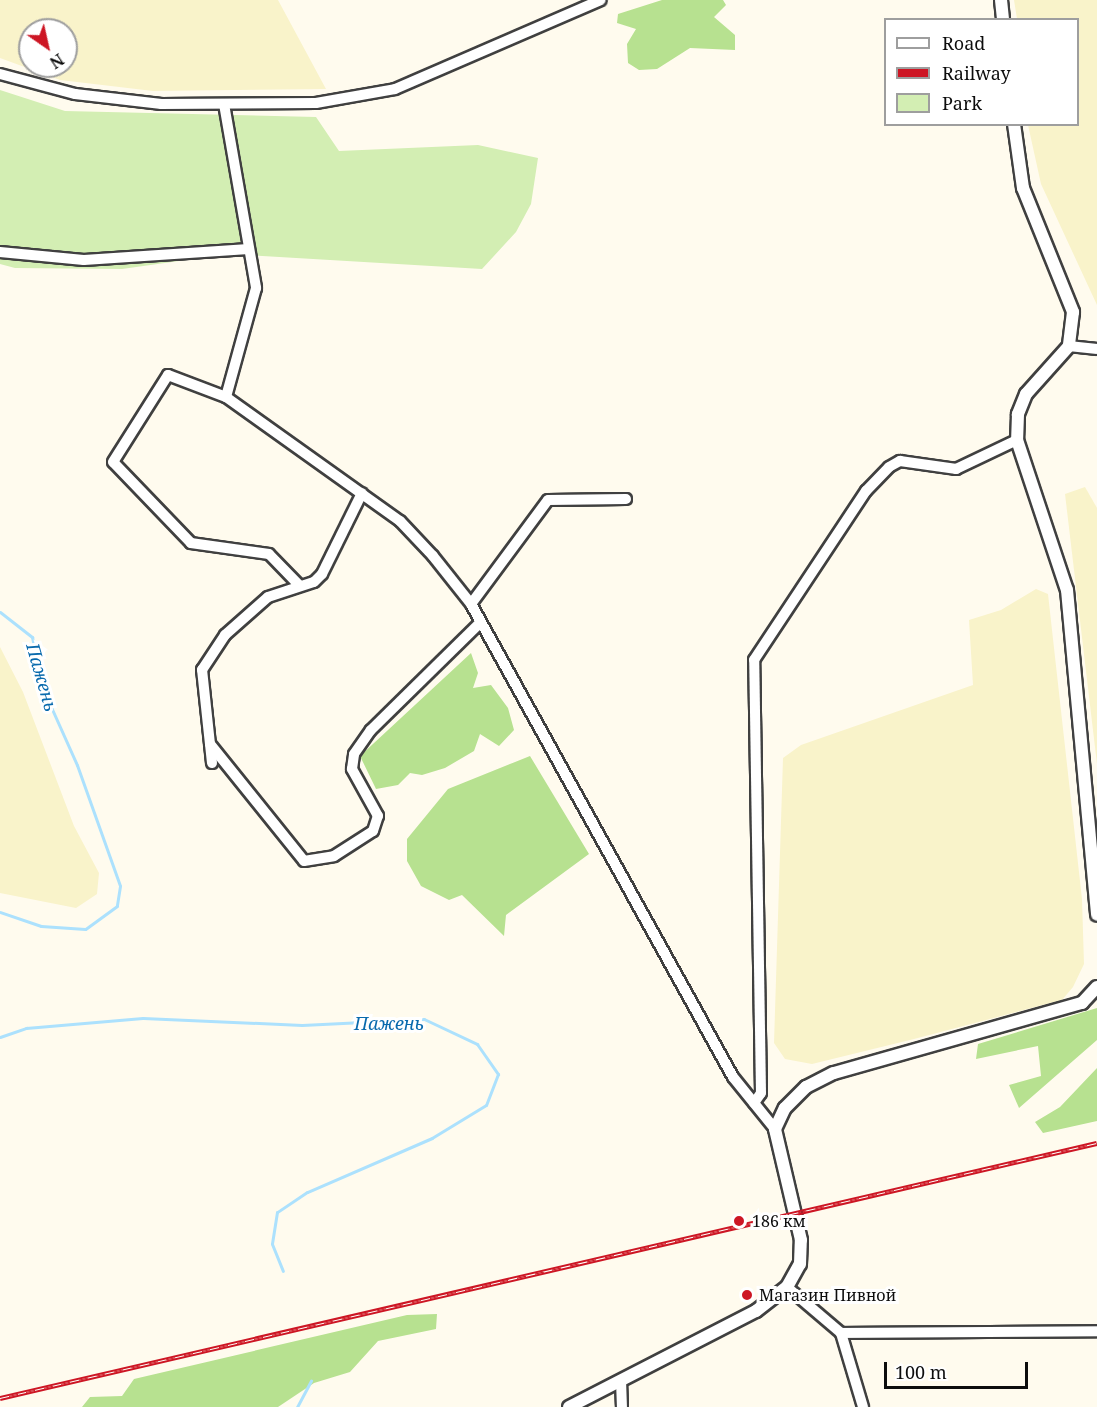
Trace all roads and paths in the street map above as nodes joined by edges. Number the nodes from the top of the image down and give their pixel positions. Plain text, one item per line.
1 (601, 0) edge
2 (1001, 0) edge
3 (1003, 18) edge
4 (0, 74) edge
5 (224, 104) junction
6 (1014, 126) edge
7 (249, 249) junction
8 (0, 252) edge
9 (1069, 346) junction
10 (1097, 349) edge
11 (226, 397) junction
12 (1017, 440) junction
13 (362, 493) junction
14 (626, 499) dead end
15 (299, 585) junction
16 (471, 604) junction
17 (479, 624) junction
18 (210, 744) junction
19 (212, 763) dead end
20 (1097, 915) edge
21 (1097, 987) edge
22 (754, 1102) junction
23 (775, 1130) junction
24 (787, 1287) junction
25 (1097, 1331) edge
26 (841, 1333) junction
27 (621, 1380) junction
28 (569, 1407) edge
29 (622, 1407) edge
30 (863, 1407) edge

1 - 5 street
2 - 3 street
4 - 5 street
5 - 7 street
6 - 9 street
7 - 8 street
7 - 11 street
9 - 10 street
9 - 12 street
11 - 13 street
11 - 15 street
12 - 20 street
12 - 22 street
13 - 15 street
13 - 16 street
14 - 16 street
15 - 18 street
16 - 17 street
17 - 18 street
17 - 22 street
18 - 19 street
21 - 23 street
22 - 23 street
23 - 24 street
24 - 26 street
24 - 27 street
25 - 26 street
26 - 30 street
27 - 28 street
27 - 29 street

